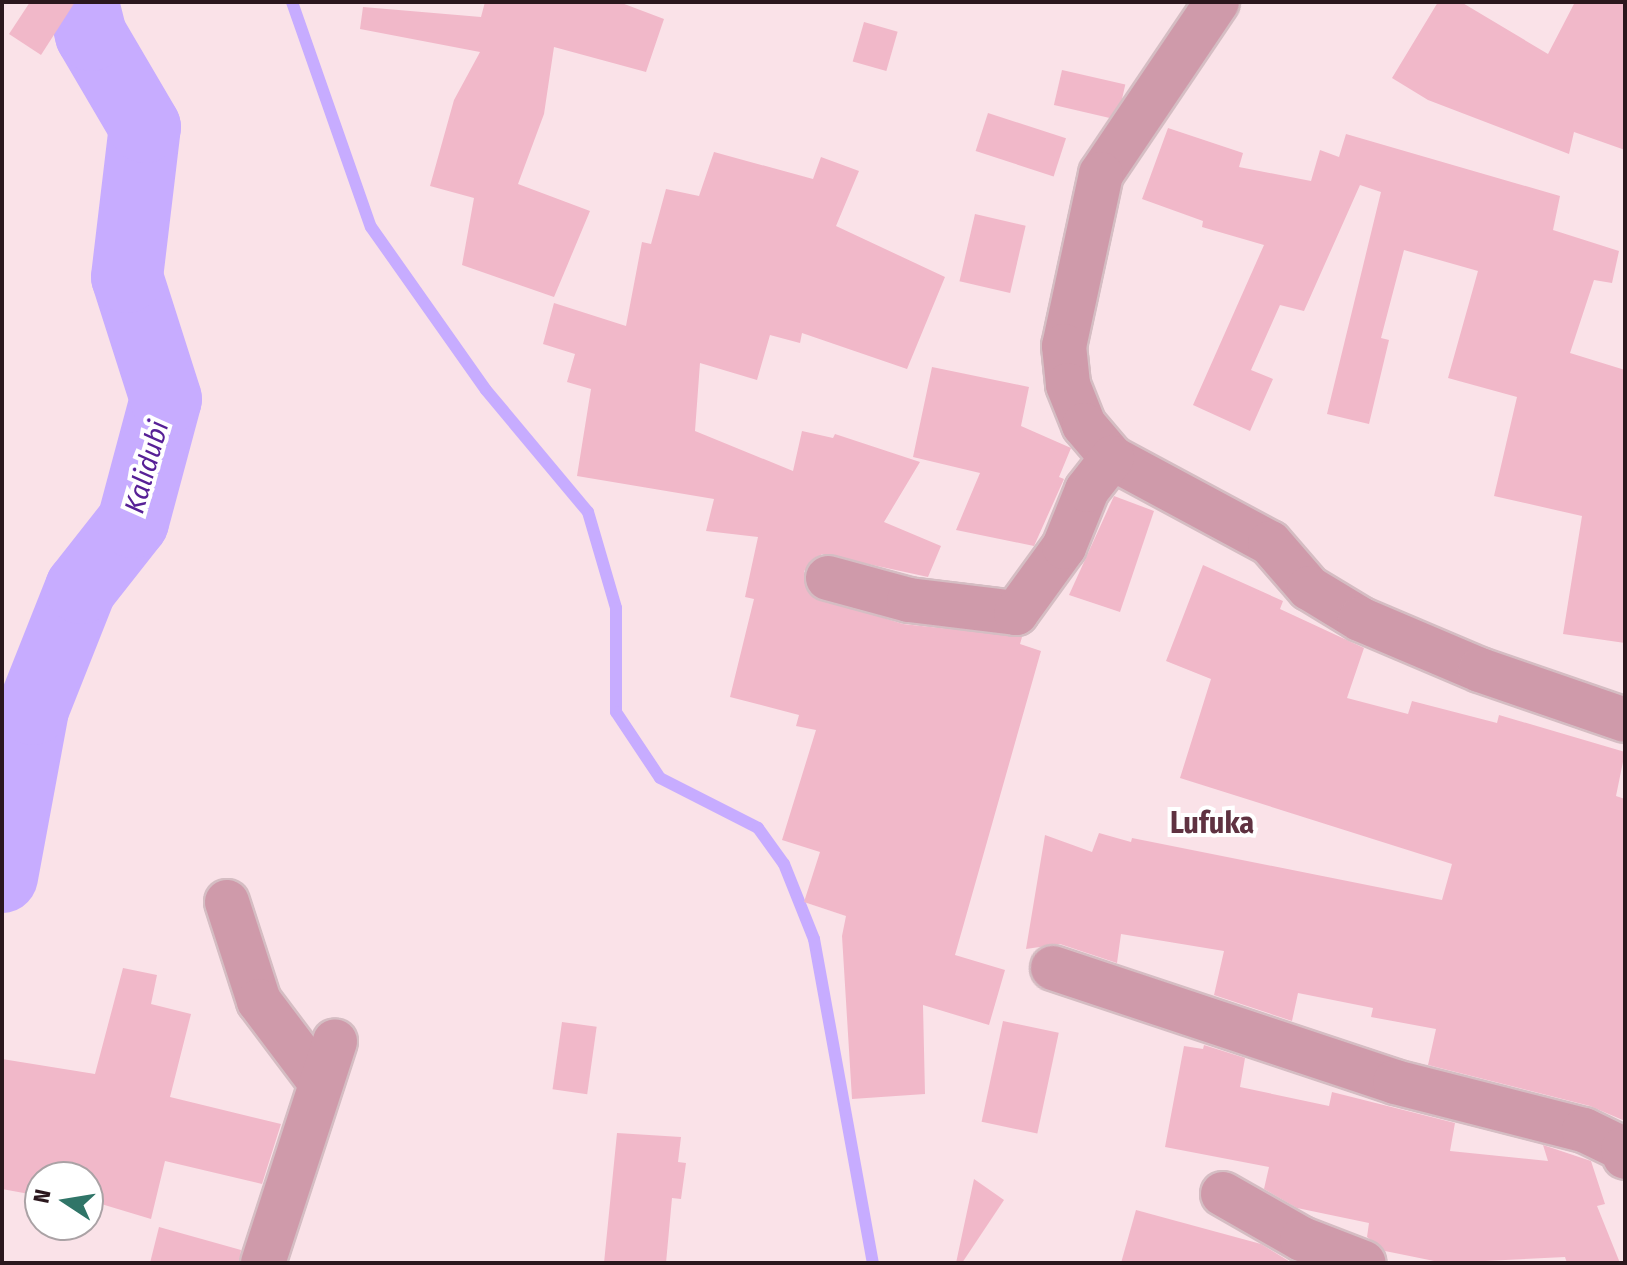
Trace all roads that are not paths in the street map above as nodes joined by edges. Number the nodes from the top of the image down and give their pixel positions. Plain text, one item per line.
1 (1217, 2) edge
2 (1112, 458) junction
3 (828, 578) dead end
4 (1625, 720) edge
5 (227, 902) dead end
6 (1053, 968) dead end
7 (335, 1041) dead end
8 (320, 1082) junction
9 (1625, 1157) edge
10 (1223, 1194) dead end
11 (1300, 1251) edge
12 (263, 1263) edge
13 (1364, 1263) edge

1 - 2 street
2 - 3 street
2 - 4 street
5 - 8 street
6 - 9 street
7 - 8 street
8 - 12 street
10 - 11 street
11 - 13 street

